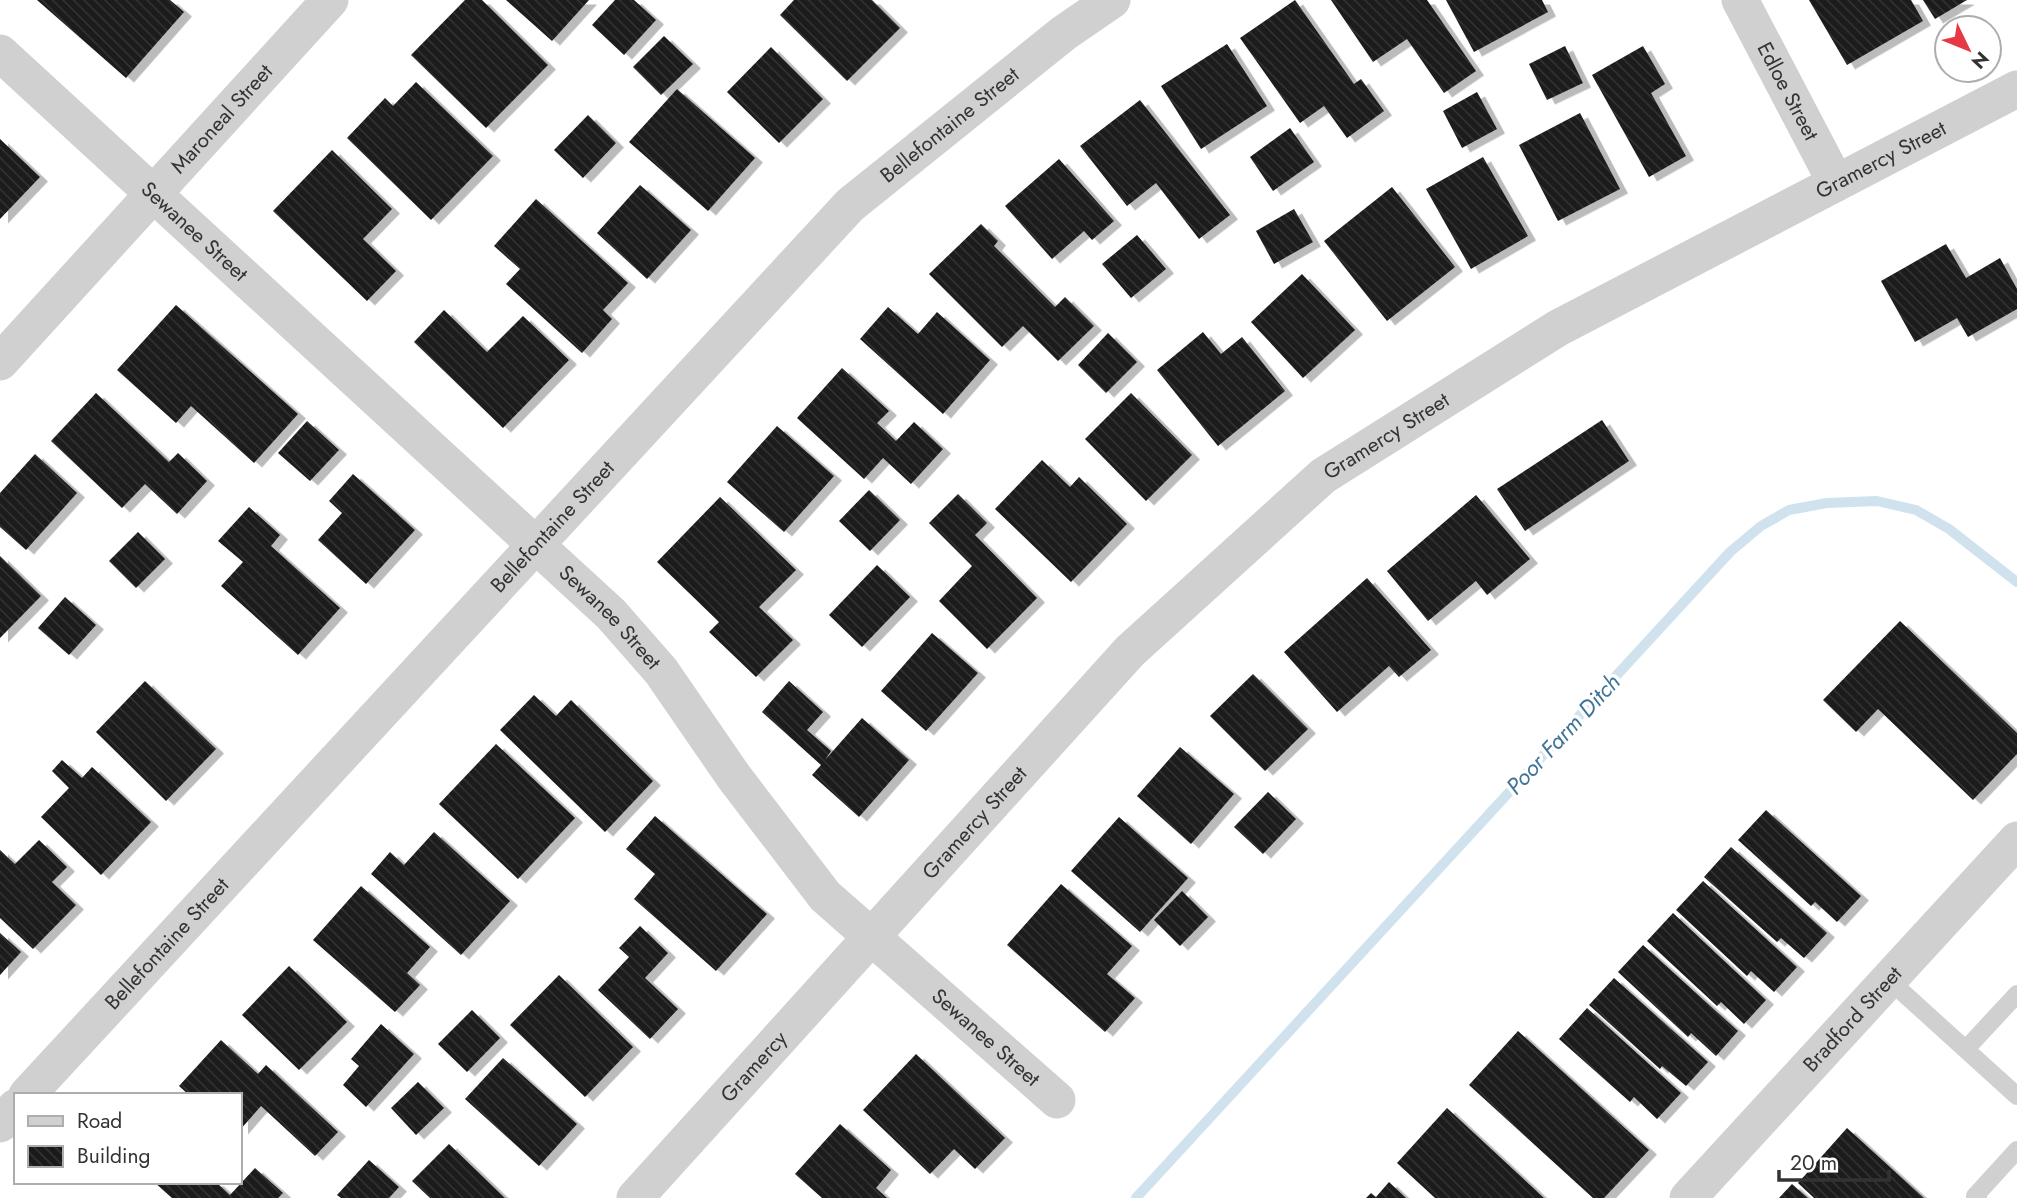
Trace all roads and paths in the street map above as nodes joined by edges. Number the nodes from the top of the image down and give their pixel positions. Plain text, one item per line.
1 (330, 0) edge
2 (1112, 0) edge
3 (1740, 0) edge
4 (0, 53) edge
5 (2017, 89) edge
6 (1836, 183) junction
7 (154, 195) junction
8 (0, 362) edge
9 (534, 544) junction
10 (2017, 840) edge
11 (872, 937) junction
12 (1889, 980) junction
13 (2017, 994) edge
14 (1966, 1049) junction
15 (29, 1093) edge
16 (2017, 1096) edge
17 (1058, 1101) dead end
18 (14, 1109) edge
19 (0, 1124) edge
20 (2017, 1150) edge
21 (635, 1198) edge
22 (1688, 1198) edge
23 (1978, 1198) edge

1 - 7 street, Maroneal Street
2 - 9 street, Bellefontaine Street
3 - 6 street, Edloe Street
4 - 7 street, Sewanee Street
5 - 6 street, Gramercy Street
6 - 11 street, Gramercy Street
7 - 8 street, Maroneal Street
7 - 9 street, Sewanee Street
9 - 11 street, Sewanee Street
9 - 15 street, Bellefontaine Street
10 - 12 street, Bradford Street
11 - 17 street, Sewanee Street
11 - 21 street, Gramercy
12 - 14 lane
12 - 22 street, Bradford Street
13 - 14 lane
14 - 16 lane
18 - 19 street
20 - 23 lane

